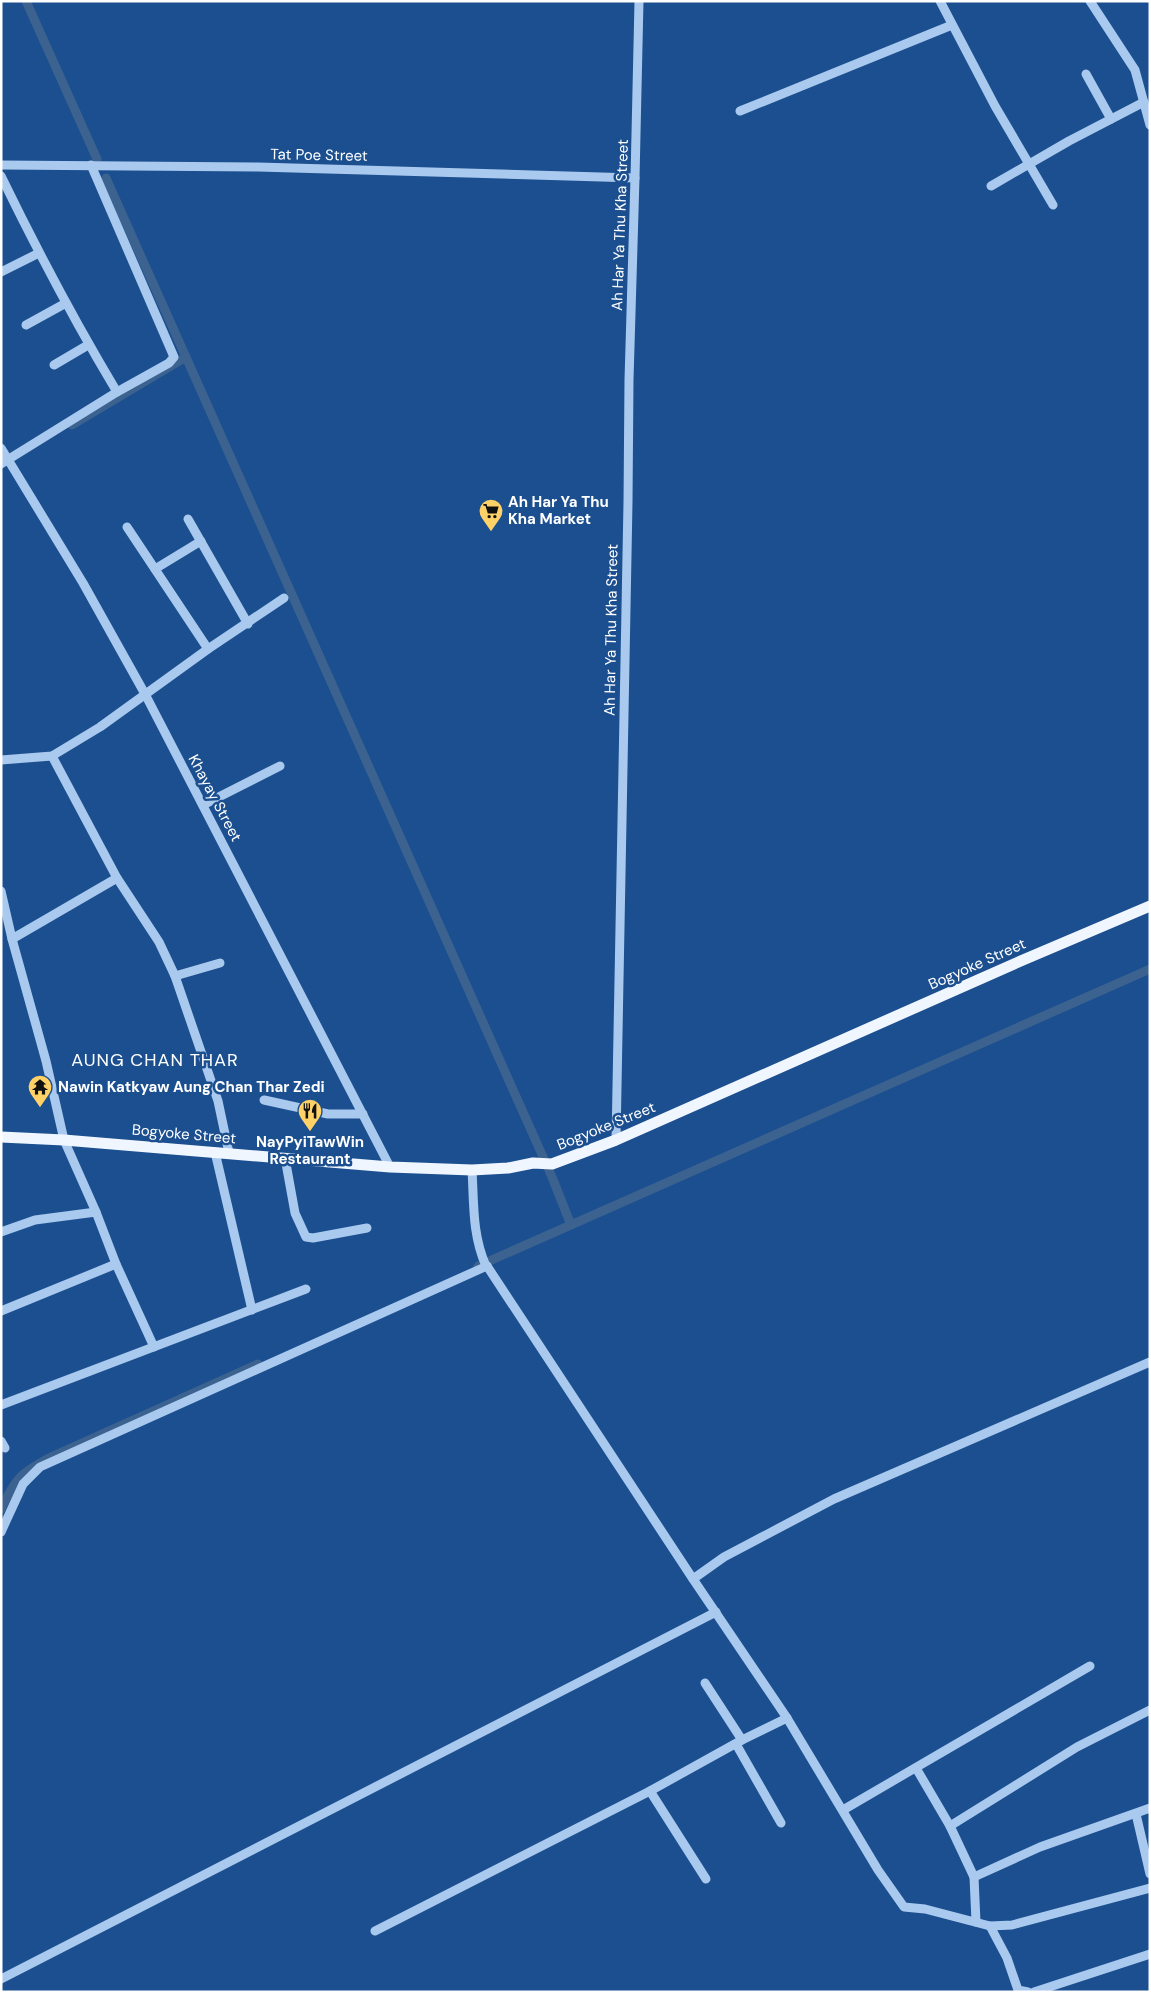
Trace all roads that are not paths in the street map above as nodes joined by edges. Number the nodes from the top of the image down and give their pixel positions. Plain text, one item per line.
1 (639, 1) edge
2 (940, 1) edge
3 (1090, 1) edge
4 (952, 25) junction
5 (1086, 74) dead end
6 (1144, 102) junction
7 (740, 111) dead end
8 (1111, 119) junction
9 (1150, 125) edge
10 (1029, 164) junction
11 (1, 165) edge
12 (91, 165) junction
13 (1, 176) edge
14 (636, 178) junction
15 (991, 186) dead end
16 (1054, 205) dead end
17 (38, 253) junction
18 (1, 272) edge
19 (66, 303) junction
20 (26, 325) dead end
21 (88, 345) junction
22 (54, 365) dead end
23 (117, 392) junction
24 (1, 448) edge
25 (5, 462) edge
26 (188, 518) dead end
27 (127, 527) dead end
28 (201, 540) junction
29 (155, 569) junction
30 (284, 598) dead end
31 (248, 624) junction
32 (208, 649) junction
33 (145, 694) junction
34 (52, 756) junction
35 (1, 760) edge
36 (280, 766) dead end
37 (203, 805) junction
38 (117, 878) junction
39 (1, 890) edge
40 (1150, 906) edge
41 (12, 939) junction
42 (220, 963) dead end
43 (176, 976) junction
44 (264, 1100) dead end
45 (363, 1114) junction
46 (1, 1137) edge
47 (64, 1140) junction
48 (616, 1140) junction
49 (214, 1152) junction
50 (229, 1153) junction
51 (285, 1158) junction
52 (390, 1167) junction
53 (472, 1170) junction
54 (96, 1212) junction
55 (367, 1228) dead end
56 (1, 1232) edge
57 (116, 1264) junction
58 (485, 1264) junction
59 (306, 1289) dead end
60 (252, 1310) junction
61 (1, 1311) edge
62 (154, 1347) junction
63 (1150, 1362) edge
64 (1, 1405) edge
65 (1, 1532) edge
66 (693, 1579) junction
67 (716, 1612) junction
68 (1090, 1666) dead end
69 (706, 1683) dead end
70 (1150, 1710) edge
71 (787, 1718) junction
72 (739, 1742) junction
73 (916, 1768) junction
74 (650, 1791) junction
75 (1150, 1808) edge
76 (842, 1810) junction
77 (1136, 1814) junction
78 (781, 1824) dead end
79 (950, 1826) junction
80 (1150, 1874) edge
81 (974, 1877) junction
82 (706, 1880) dead end
83 (1150, 1888) edge
84 (976, 1922) junction
85 (990, 1926) junction
86 (375, 1931) dead end
87 (1150, 1954) edge
88 (1, 1979) edge
89 (1028, 1992) edge
90 (1034, 1992) edge

1 - 14 street, Ah Har Ya Thu Kha Street
2 - 4 street
3 - 6 street
4 - 7 street
4 - 10 street
5 - 8 street
6 - 8 street
6 - 9 street
8 - 10 street
10 - 15 street
10 - 16 street
11 - 12 street, Tat Poe Street
12 - 14 street, Tat Poe Street
12 - 23 street
13 - 17 street
14 - 48 street, Ah Har Ya Thu Kha Street
17 - 18 street
17 - 19 street
19 - 20 street
19 - 21 street
21 - 22 street
21 - 23 street
23 - 25 street
24 - 25 street, Khayay Street
25 - 33 street, Khayay Street
26 - 28 street
27 - 29 street
28 - 29 street
28 - 31 street
29 - 32 street
30 - 31 street
31 - 32 street
32 - 33 street
33 - 34 street
33 - 37 street, Khayay Street
34 - 35 street
34 - 38 street
36 - 37 street
37 - 45 street, Khayay Street
38 - 41 street
38 - 43 street
39 - 41 street
40 - 48 main road, Bogyoke Street
41 - 47 street
42 - 43 street
43 - 50 street
44 - 45 street
45 - 52 street, Khayay Street
46 - 47 main road, Bogyoke Street
47 - 49 main road, Bogyoke Street
47 - 54 street
48 - 53 main road, Bogyoke Street
49 - 50 main road, Bogyoke Street
49 - 60 street
50 - 51 main road, Bogyoke Street
51 - 52 main road, Bogyoke Street
51 - 55 street
52 - 53 main road, Bogyoke Street
53 - 58 street
54 - 56 street
54 - 57 street
57 - 61 street
57 - 62 street
58 - 65 street
58 - 66 street
59 - 60 street
60 - 62 street
62 - 64 street
63 - 66 street
66 - 67 street
67 - 71 street
67 - 88 street
68 - 73 street
69 - 72 street
70 - 79 street
71 - 72 street
71 - 76 street
72 - 74 street
72 - 78 street
73 - 76 street
73 - 79 street
74 - 82 street
74 - 86 street
75 - 77 street
76 - 84 street
77 - 80 street
77 - 81 street
79 - 81 street
81 - 84 street
83 - 85 street
84 - 85 street
85 - 89 street
87 - 90 street

